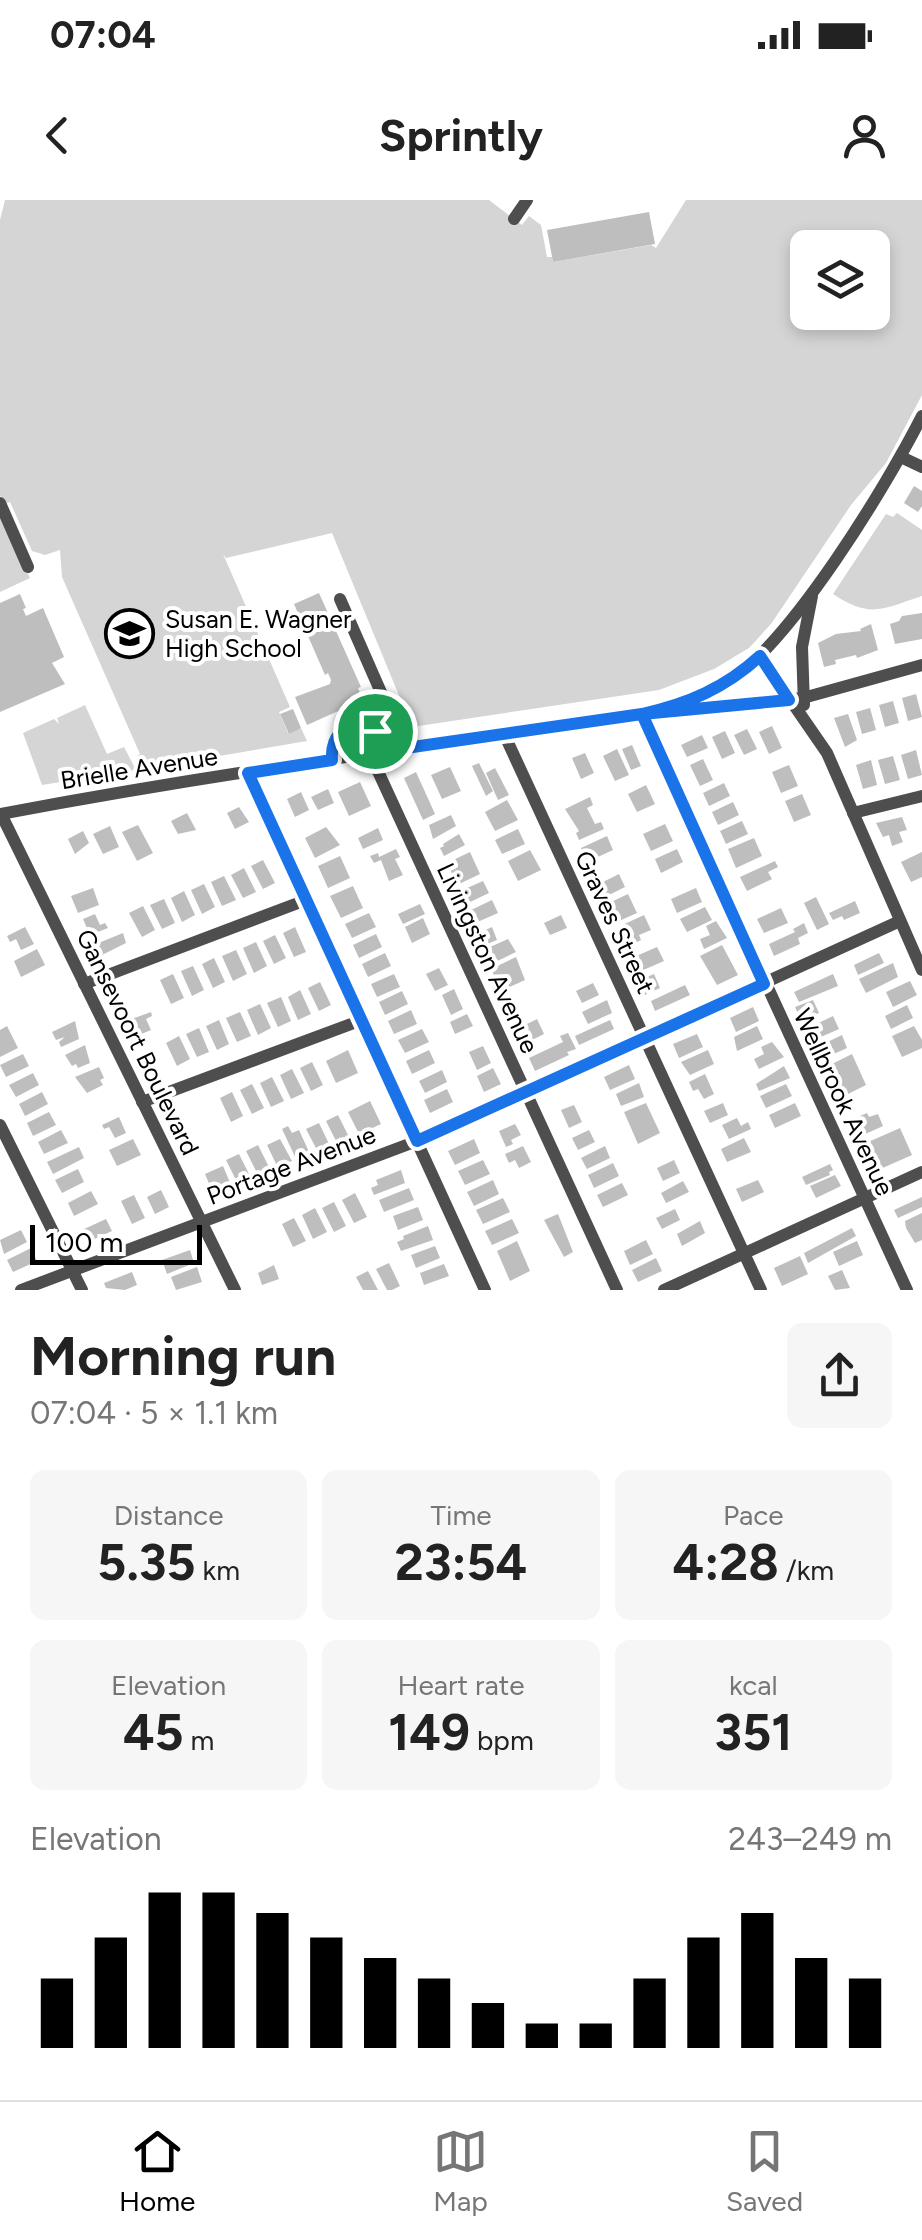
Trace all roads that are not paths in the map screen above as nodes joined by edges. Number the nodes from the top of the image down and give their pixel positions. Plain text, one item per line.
1 (527, 200) edge
2 (514, 219) dead end
3 (922, 416) edge
4 (901, 458) junction
5 (922, 467) edge
6 (0, 502) edge
7 (28, 567) dead end
8 (817, 584) junction
9 (340, 599) dead end
10 (760, 656) junction
11 (922, 665) edge
12 (796, 699) junction
13 (642, 714) junction
14 (375, 731) junction
15 (505, 736) junction
16 (377, 752) junction
17 (332, 760) junction
18 (248, 773) junction
19 (922, 796) edge
20 (853, 813) junction
21 (0, 814) edge
22 (306, 900) junction
23 (900, 921) junction
24 (920, 961) edge
25 (84, 984) junction
26 (764, 984) junction
27 (362, 1020) junction
28 (645, 1039) junction
29 (525, 1093) junction
30 (142, 1102) junction
31 (0, 1125) edge
32 (417, 1141) junction
33 (922, 1172) edge
34 (864, 1199) junction
35 (202, 1224) junction
36 (744, 1252) junction
37 (73, 1272) junction
38 (484, 1287) edge
39 (20, 1290) edge
40 (82, 1290) edge
41 (235, 1290) edge
42 (468, 1290) edge
43 (617, 1290) edge
44 (664, 1290) edge
45 (761, 1290) edge
46 (907, 1290) edge

1 - 2 street
3 - 4 street, Brielle Avenue
4 - 5 street
4 - 8 street, Brielle Avenue
6 - 7 street
8 - 10 street, Brielle Avenue
8 - 12 street, Brielle Avenue
9 - 14 street
10 - 12 street
10 - 13 street, Brielle Avenue
11 - 12 street
12 - 13 street, Brielle Avenue
12 - 20 street, Brielle Avenue
13 - 15 street, Brielle Avenue
13 - 26 street, Wellbrook Avenue
14 - 16 street, Livingston Avenue
14 - 17 street
15 - 16 street, Brielle Avenue
15 - 28 street, Graves Street
16 - 17 street, Brielle Avenue
16 - 29 street, Livingston Avenue
17 - 18 street, Brielle Avenue
18 - 21 street, Brielle Avenue
18 - 22 street
19 - 20 street
20 - 23 street
21 - 25 street, Gansevoort Boulevard
22 - 25 street
22 - 27 street
23 - 24 street
23 - 26 street, Portage Avenue
25 - 30 street, Gansevoort Boulevard
26 - 28 street, Portage Avenue
26 - 34 street, Wellbrook Avenue
27 - 30 street
27 - 32 street
28 - 29 street, Portage Avenue
28 - 36 street, Graves Street
29 - 32 street, Portage Avenue
29 - 43 street, Livingston Avenue
30 - 35 street, Gansevoort Boulevard
31 - 37 street
32 - 35 street, Portage Avenue
32 - 38 street
33 - 34 street
34 - 36 street
34 - 46 street, Wellbrook Avenue
35 - 37 street, Portage Avenue
35 - 41 street, Gansevoort Boulevard
36 - 44 street
36 - 45 street, Graves Street
37 - 39 street, Portage Avenue
37 - 40 street
38 - 42 street

